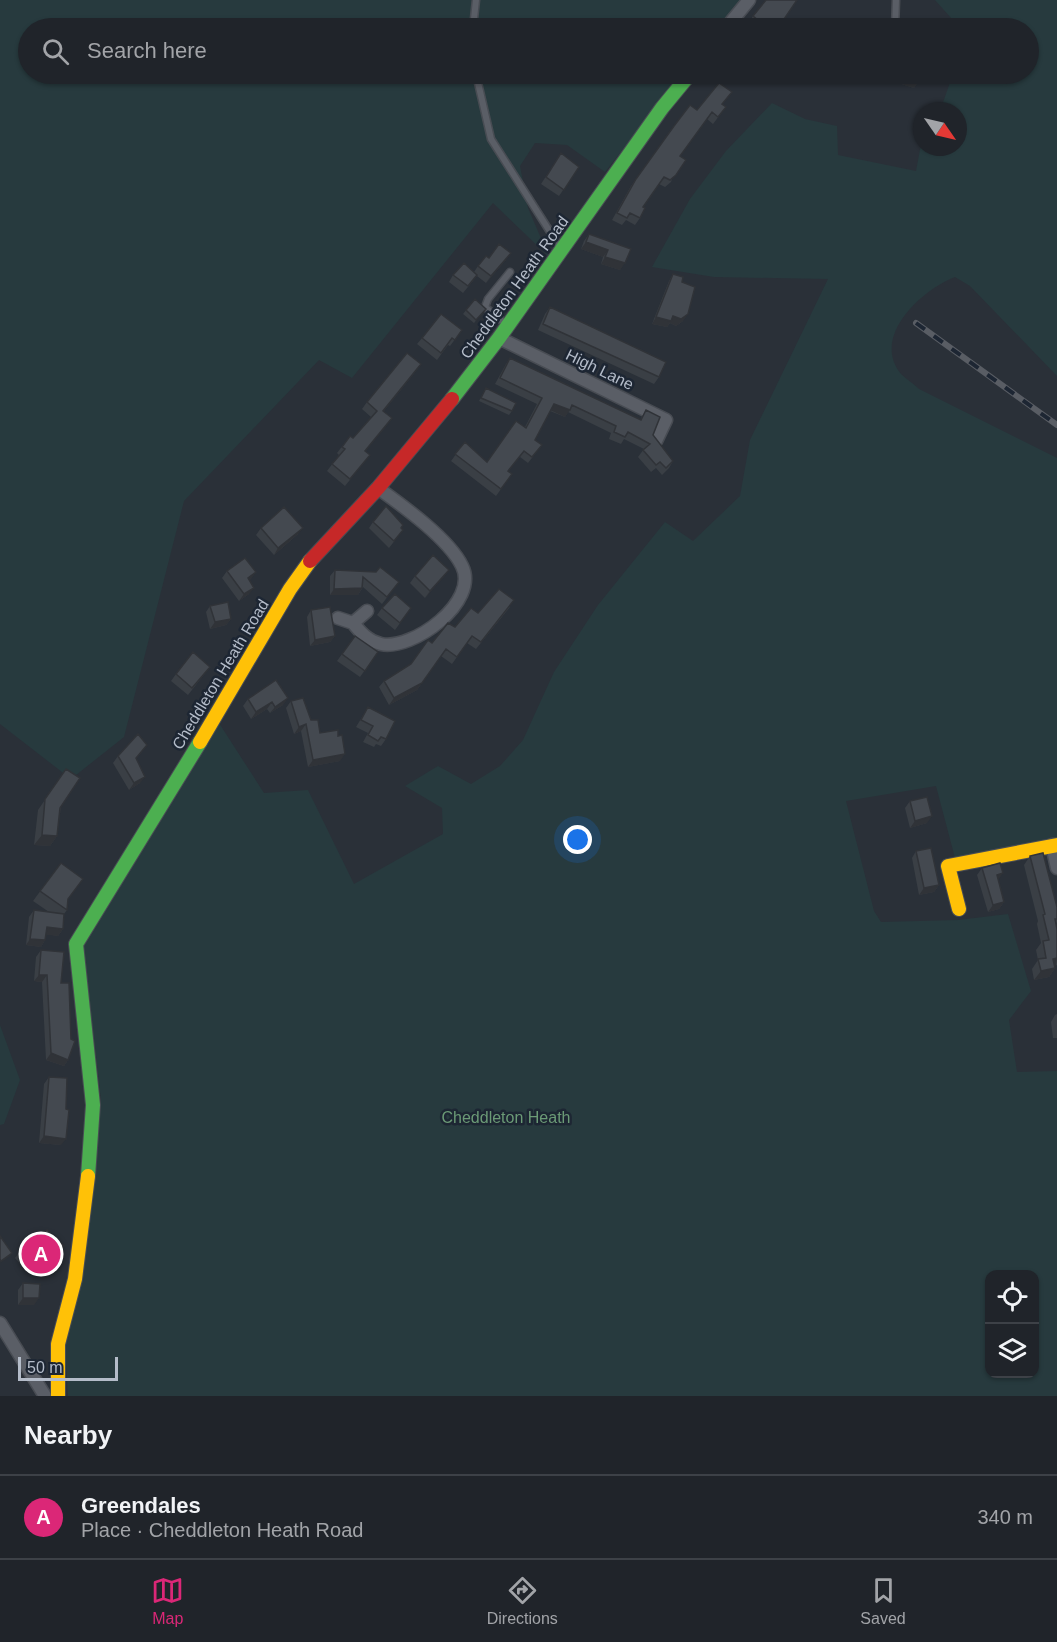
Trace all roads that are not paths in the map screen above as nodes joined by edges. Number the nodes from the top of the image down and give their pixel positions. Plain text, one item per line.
1 (476, 0) edge
2 (749, 0) edge
3 (896, 0) edge
4 (474, 18) edge
5 (734, 18) edge
6 (895, 18) edge
7 (478, 84) edge
8 (683, 84) edge
9 (561, 250) junction
10 (510, 272) dead end
11 (508, 326) junction
12 (499, 338) junction
13 (657, 441) edge
14 (378, 488) junction
15 (367, 612) dead end
16 (338, 618) dead end
17 (353, 623) junction
18 (1054, 845) edge
19 (1057, 868) edge
20 (959, 909) dead end
21 (0, 1323) edge
22 (45, 1396) edge
23 (58, 1396) edge

1 - 4 lane
2 - 5 street
3 - 6 lane
7 - 9 lane
8 - 9 street, Cheddleton Heath Road
9 - 11 street, Cheddleton Heath Road
10 - 11 lane
11 - 12 street, Cheddleton Heath Road
12 - 13 street, High Lane
12 - 14 street, Cheddleton Heath Road
14 - 17 street
14 - 23 street, Cheddleton Heath Road
15 - 17 street
16 - 17 street
18 - 19 street
18 - 20 street
21 - 22 street

